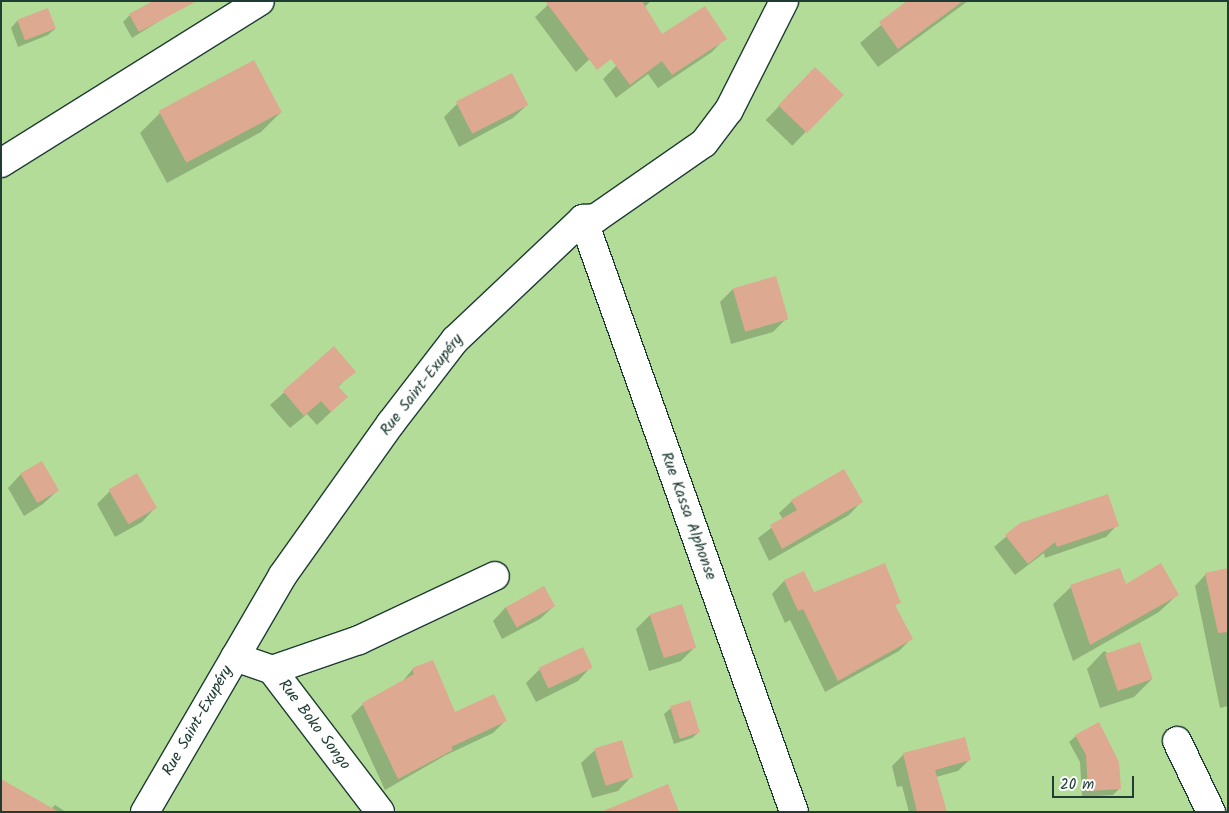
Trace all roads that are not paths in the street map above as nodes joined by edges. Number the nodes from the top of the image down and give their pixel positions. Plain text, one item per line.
1 (260, 1) edge
2 (784, 1) edge
3 (1, 163) edge
4 (583, 219) junction
5 (495, 576) dead end
6 (235, 657) junction
7 (272, 670) junction
8 (1177, 740) dead end
9 (152, 808) edge
10 (380, 812) edge
11 (794, 812) edge
12 (1211, 812) edge

1 - 3 street
2 - 4 street, Rue Saint-Exupéry
4 - 6 street, Rue Saint-Exupéry
4 - 11 street, Rue Kassa Alphonse
5 - 7 street
6 - 7 street, Rue Boko Songo
6 - 9 street, Rue Saint-Exupéry
7 - 10 street, Rue Boko Songo
8 - 12 street

